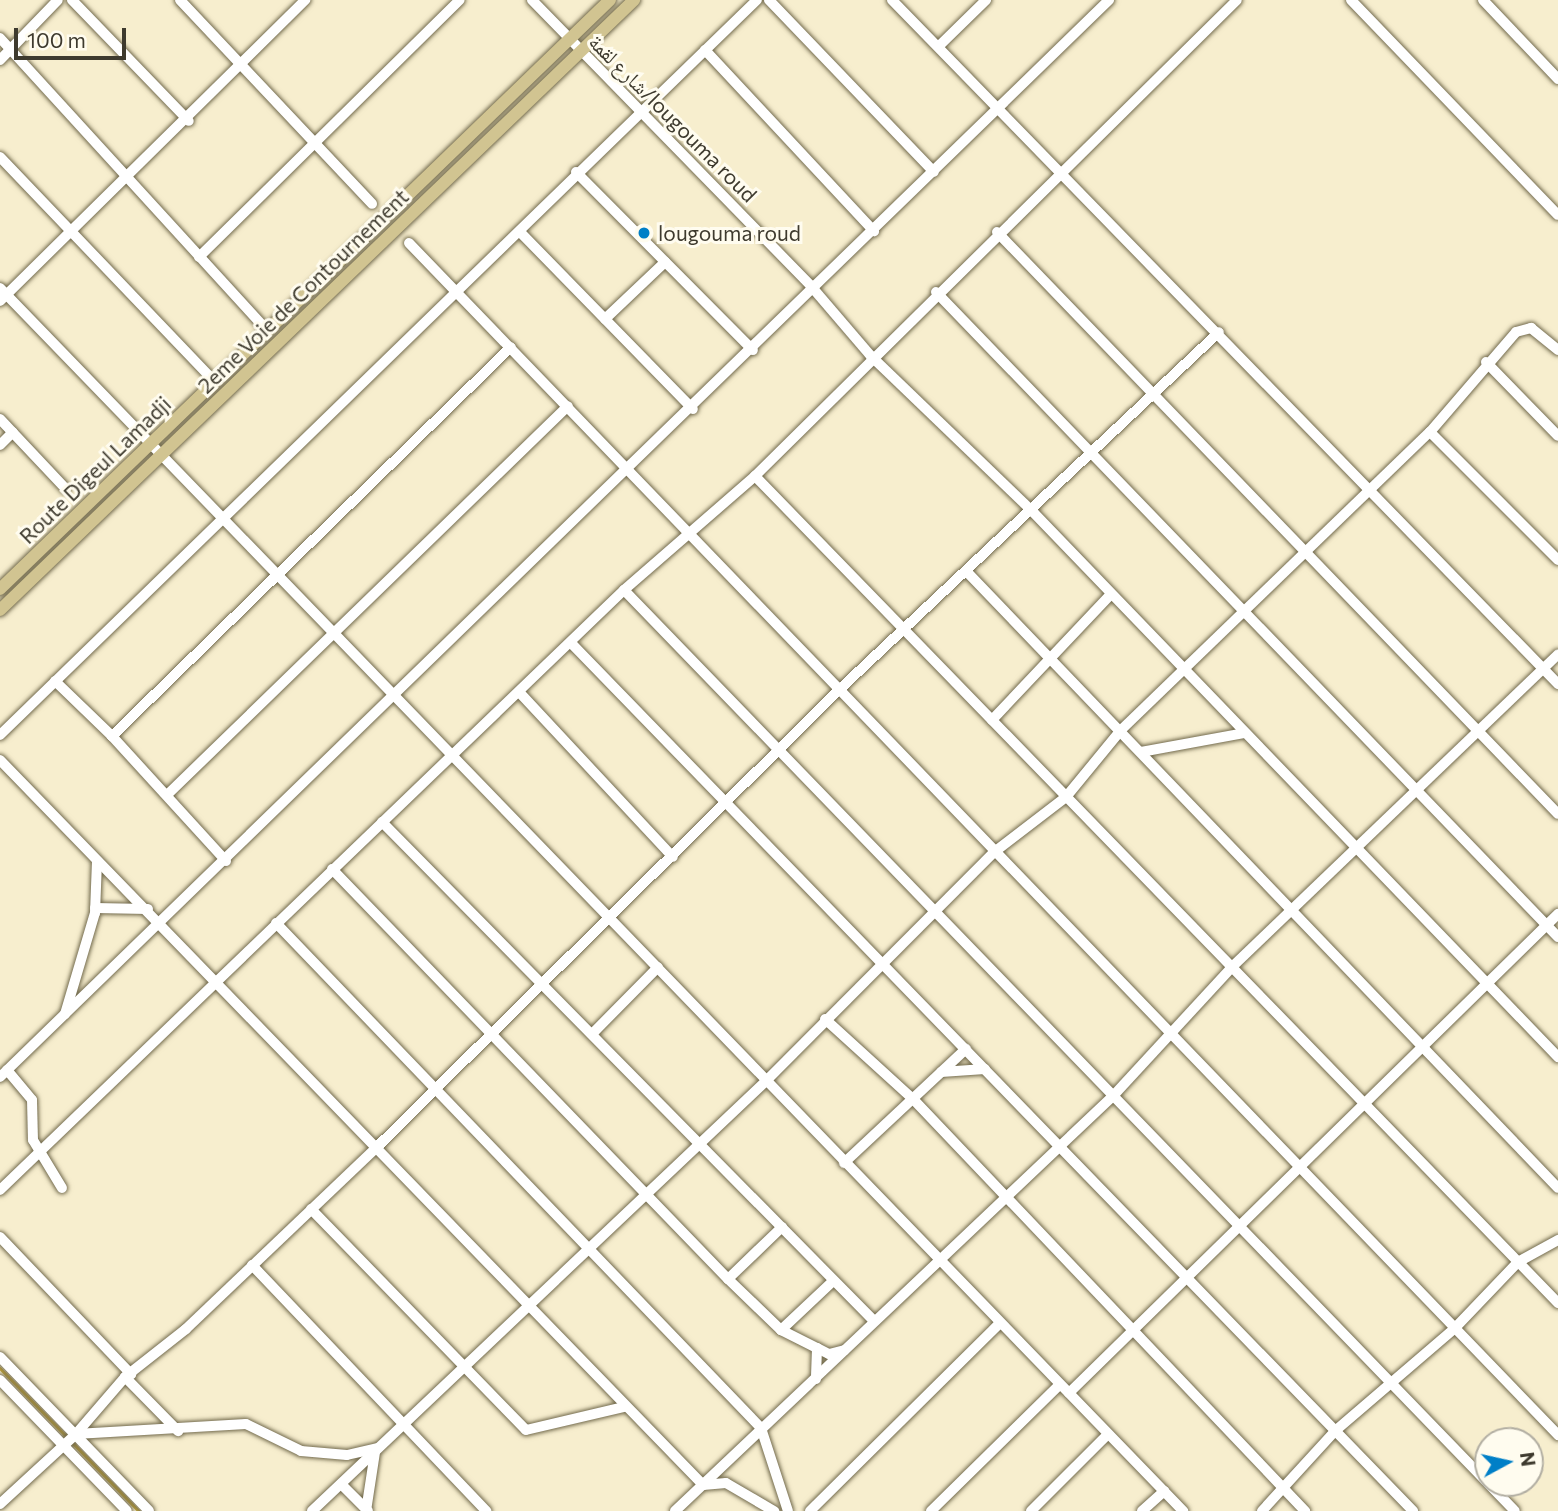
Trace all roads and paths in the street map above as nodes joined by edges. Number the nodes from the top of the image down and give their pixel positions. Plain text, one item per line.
1 (58, 0) edge
2 (72, 0) edge
3 (180, 0) edge
4 (460, 0) edge
5 (532, 0) edge
6 (610, 0) edge
7 (634, 0) edge
8 (757, 0) edge
9 (769, 0) edge
10 (892, 0) edge
11 (986, 0) edge
12 (1109, 0) edge
13 (1237, 0) edge
14 (1351, 0) edge
15 (1483, 0) edge
16 (302, 1) edge
17 (0, 38) edge
18 (569, 40) junction
19 (939, 46) junction
20 (11, 49) junction
21 (705, 50) junction
22 (580, 52) junction
23 (0, 60) edge
24 (237, 62) junction
25 (1558, 79) edge
26 (998, 108) junction
27 (639, 111) junction
28 (189, 121) junction
29 (314, 143) junction
30 (0, 157) edge
31 (576, 172) junction
32 (934, 172) junction
33 (1059, 172) junction
34 (130, 177) junction
35 (372, 204) dead end
36 (1558, 215) edge
37 (874, 230) junction
38 (997, 232) junction
39 (73, 233) junction
40 (521, 233) junction
41 (409, 243) dead end
42 (199, 257) junction
43 (665, 262) junction
44 (811, 286) junction
45 (457, 292) junction
46 (936, 292) junction
47 (2, 295) edge
48 (605, 319) junction
49 (268, 331) junction
50 (1219, 332) junction
51 (510, 347) junction
52 (752, 350) junction
53 (1558, 350) edge
54 (871, 356) junction
55 (1486, 362) junction
56 (215, 382) junction
57 (1156, 393) junction
58 (568, 406) junction
59 (693, 409) junction
60 (0, 419) edge
61 (13, 432) junction
62 (1430, 432) junction
63 (1558, 436) edge
64 (151, 443) junction
65 (0, 444) edge
66 (163, 454) junction
67 (1092, 455) junction
68 (626, 469) junction
69 (755, 476) junction
70 (66, 489) dead end
71 (1370, 491) junction
72 (1032, 512) junction
73 (223, 518) junction
74 (689, 535) junction
75 (1307, 551) junction
76 (1558, 560) edge
77 (968, 573) junction
78 (278, 574) junction
79 (0, 589) edge
80 (624, 590) junction
81 (1111, 594) junction
82 (0, 610) edge
83 (1244, 613) junction
84 (332, 632) junction
85 (906, 633) junction
86 (572, 644) junction
87 (1558, 654) edge
88 (1046, 656) junction
89 (1184, 668) junction
90 (1542, 668) junction
91 (55, 681) junction
92 (1558, 684) edge
93 (841, 688) junction
94 (390, 693) junction
95 (520, 693) junction
96 (992, 720) junction
97 (1121, 730) junction
98 (1478, 731) junction
99 (1245, 733) junction
100 (0, 735) edge
101 (112, 736) junction
102 (1141, 752) junction
103 (779, 755) junction
104 (453, 756) junction
105 (0, 760) edge
106 (1416, 790) junction
107 (167, 794) junction
108 (1066, 797) junction
109 (727, 803) junction
110 (1558, 814) edge
111 (382, 822) junction
112 (1354, 847) junction
113 (993, 853) junction
114 (673, 857) junction
115 (97, 861) junction
116 (226, 861) junction
117 (332, 869) junction
118 (95, 908) junction
119 (148, 909) junction
120 (1290, 910) junction
121 (934, 912) junction
122 (1558, 914) edge
123 (610, 916) junction
124 (161, 922) junction
125 (276, 923) junction
126 (1546, 925) junction
127 (1558, 937) edge
128 (881, 961) junction
129 (658, 967) junction
130 (1231, 968) junction
131 (543, 981) junction
132 (215, 984) junction
133 (1485, 984) junction
134 (64, 1015) junction
135 (825, 1019) junction
136 (492, 1031) junction
137 (594, 1032) junction
138 (1175, 1034) junction
139 (966, 1049) junction
140 (1421, 1051) junction
141 (1558, 1057) edge
142 (985, 1069) junction
143 (941, 1072) junction
144 (3, 1074) edge
145 (767, 1080) junction
146 (436, 1087) junction
147 (1114, 1095) junction
148 (913, 1099) junction
149 (1366, 1109) junction
150 (698, 1143) junction
151 (1059, 1143) junction
152 (377, 1147) junction
153 (38, 1153) junction
154 (844, 1163) junction
155 (1300, 1167) junction
156 (62, 1188) dead end
157 (1558, 1188) edge
158 (0, 1190) edge
159 (644, 1192) junction
160 (1003, 1199) junction
161 (312, 1209) junction
162 (1242, 1226) junction
163 (782, 1227) junction
164 (0, 1237) edge
165 (1558, 1240) edge
166 (587, 1248) junction
167 (938, 1261) junction
168 (1518, 1262) junction
169 (252, 1265) junction
170 (728, 1279) junction
171 (1190, 1280) junction
172 (833, 1281) junction
173 (1538, 1283) junction
174 (1558, 1288) edge
175 (1558, 1303) edge
176 (527, 1305) junction
177 (874, 1321) junction
178 (999, 1324) junction
179 (1454, 1329) junction
180 (781, 1330) junction
181 (1135, 1330) junction
182 (817, 1348) junction
183 (845, 1350) junction
184 (0, 1357) edge
185 (463, 1367) junction
186 (128, 1375) junction
187 (816, 1379) junction
188 (0, 1380) edge
189 (1392, 1384) junction
190 (1059, 1385) junction
191 (1069, 1393) junction
192 (624, 1407) junction
193 (403, 1425) junction
194 (761, 1428) junction
195 (178, 1431) junction
196 (1335, 1431) junction
197 (1108, 1434) junction
198 (1558, 1434) edge
199 (69, 1440) junction
200 (378, 1450) junction
201 (341, 1484) junction
202 (703, 1485) junction
203 (1164, 1491) junction
204 (1285, 1491) junction
205 (0, 1504) edge
206 (366, 1510) edge
207 (127, 1511) edge
208 (149, 1511) edge
209 (312, 1511) edge
210 (486, 1511) edge
211 (675, 1511) edge
212 (774, 1511) edge
213 (788, 1511) edge
214 (810, 1511) edge
215 (932, 1511) edge
216 (1031, 1511) edge
217 (1142, 1511) edge
218 (1183, 1511) edge
219 (1262, 1511) edge
220 (1305, 1511) edge
221 (1413, 1511) edge
222 (1515, 1511) edge

1 - 20 street
2 - 28 street
3 - 24 street
4 - 29 street
5 - 18 street, شارع لقمة/lougouma roud
6 - 18 main road, Route Digeul Lamadji
7 - 22 main road, 2eme Voie de Contournement
8 - 21 street
9 - 32 street
10 - 19 street
11 - 19 street
12 - 26 street
13 - 33 street
14 - 36 street
15 - 25 street
16 - 24 street
17 - 20 street
18 - 22 street, شارع لقمة/lougouma roud
18 - 49 main road, Route Digeul Lamadji
19 - 26 street
20 - 23 street
20 - 34 street
21 - 27 street
21 - 37 street
22 - 27 street, شارع لقمة/lougouma roud
22 - 66 main road, 2eme Voie de Contournement
24 - 28 street
24 - 29 street
26 - 32 street
26 - 33 street
27 - 31 street
27 - 44 street, شارع لقمة/lougouma roud
28 - 34 street
29 - 35 street
29 - 42 street
30 - 39 street
31 - 40 street
31 - 43 street
32 - 37 street
33 - 38 street
33 - 50 street
34 - 39 street
34 - 42 street
37 - 44 street
38 - 46 street
38 - 57 street
39 - 47 street
39 - 56 street
40 - 45 street
40 - 48 street
41 - 45 street
42 - 49 street
43 - 48 street
43 - 52 street
44 - 52 street
44 - 54 street, شارع لقمة/lougouma roud
45 - 51 street
45 - 73 street
46 - 54 street
46 - 67 street
47 - 64 street
48 - 59 street
49 - 56 main road, Route Digeul Lamadji
50 - 57 street
50 - 71 street
51 - 58 street
51 - 78 street
52 - 59 street
53 - 55 street
54 - 69 street
54 - 72 street, شارع لقمة/lougouma roud
55 - 62 street
55 - 63 street
56 - 64 main road, Route Digeul Lamadji
57 - 67 street
57 - 75 street
58 - 68 street
58 - 84 street
59 - 68 street
60 - 61 street
61 - 65 street
61 - 70 street
62 - 71 street
62 - 76 street
64 - 66 street
64 - 79 main road, Route Digeul Lamadji
66 - 73 street
66 - 82 main road, 2eme Voie de Contournement
67 - 72 street
67 - 83 street
68 - 74 street
68 - 94 street
69 - 74 street
69 - 85 street
71 - 75 street
71 - 90 street
72 - 77 street
72 - 81 street, شارع لقمة/lougouma roud
73 - 78 street
73 - 91 street
74 - 80 street
74 - 93 street
75 - 83 street
75 - 98 street
77 - 85 street
77 - 88 street
78 - 84 street
78 - 101 street
80 - 86 street
80 - 103 street
81 - 88 street
81 - 89 street, شارع لقمة/lougouma roud
83 - 89 street
83 - 106 street
84 - 94 street
84 - 107 street
85 - 93 street
85 - 96 street
86 - 95 street
86 - 109 street
87 - 90 street
88 - 96 street
88 - 97 street
89 - 97 street
89 - 99 street, شارع لقمة/lougouma roud
90 - 92 street
90 - 98 street
91 - 100 street
91 - 101 street
93 - 103 street
93 - 113 street
94 - 104 street
94 - 116 street
95 - 104 street
95 - 114 street
96 - 108 street
97 - 102 street
97 - 108 street
98 - 106 street
98 - 110 street
99 - 102 street
99 - 112 street, شارع لقمة/lougouma roud
101 - 107 street
102 - 120 street
103 - 109 street
103 - 121 street
104 - 111 street
104 - 123 street
105 - 115 street
106 - 112 street
106 - 126 street
107 - 116 street
108 - 113 street
108 - 130 street
109 - 114 street
109 - 128 street
111 - 117 street
111 - 131 street
112 - 120 street
112 - 133 street, شارع لقمة/lougouma roud
113 - 121 street
113 - 138 street
114 - 123 street
115 - 118 street
115 - 119 street
116 - 124 street
117 - 125 street
117 - 136 street
118 - 119 street
118 - 134 street
119 - 124 street
120 - 130 street
120 - 140 street
121 - 128 street
121 - 147 street
122 - 126 street
123 - 129 street
123 - 131 street
124 - 132 street
124 - 134 street
125 - 132 street
125 - 146 street
126 - 127 street
126 - 133 street
128 - 135 street
128 - 139 street
129 - 137 street
129 - 145 street
130 - 138 street
130 - 149 street
131 - 136 street
131 - 137 street
132 - 152 street
132 - 153 street
133 - 140 street
133 - 141 street, شارع لقمة/lougouma roud
134 - 144 street
135 - 145 street
135 - 148 street
136 - 146 street
136 - 159 street
137 - 150 street
138 - 147 street
138 - 155 street
139 - 142 street
139 - 143 street
140 - 149 street
140 - 157 street
142 - 143 street
142 - 151 street
143 - 148 street
144 - 153 street
145 - 150 street
145 - 154 street
146 - 152 street
146 - 166 street
147 - 151 street
147 - 162 street
148 - 154 street
148 - 160 street
149 - 155 street
149 - 168 street
150 - 159 street
150 - 163 street
151 - 160 street
151 - 171 street
152 - 161 street
152 - 176 street
153 - 156 street
153 - 158 street
154 - 167 street
155 - 162 street
155 - 179 street
159 - 166 street
159 - 170 street
160 - 167 street
160 - 181 street
161 - 169 street
161 - 185 street
162 - 171 street
162 - 189 street
163 - 170 street
163 - 172 street
164 - 186 street
165 - 168 street
166 - 176 street
166 - 194 street
167 - 177 street
167 - 178 street
168 - 173 street
168 - 179 street
169 - 186 street
169 - 193 street
170 - 180 street
171 - 181 street
171 - 196 street
172 - 177 street
172 - 180 street
173 - 174 street
173 - 175 street
176 - 185 street
176 - 192 street
177 - 183 street
178 - 190 street
178 - 214 street
179 - 189 street
179 - 198 street
180 - 182 street
181 - 191 street
181 - 204 street
182 - 183 street
182 - 187 street
183 - 187 street
184 - 199 street
185 - 192 street
185 - 193 street
186 - 195 street
186 - 199 street
187 - 194 street
188 - 199 street
189 - 196 street
189 - 222 street
190 - 191 street
190 - 215 street
191 - 197 street
192 - 202 street
193 - 200 street
193 - 210 street
194 - 202 street
194 - 213 street
195 - 199 street
195 - 200 street
196 - 204 street
196 - 221 street
197 - 203 street
197 - 216 street
199 - 205 street
199 - 207 street
199 - 208 street
200 - 201 street
200 - 206 street
201 - 206 street
201 - 209 street
202 - 211 street
202 - 212 street
203 - 217 street
203 - 218 street
204 - 219 street
204 - 220 street

